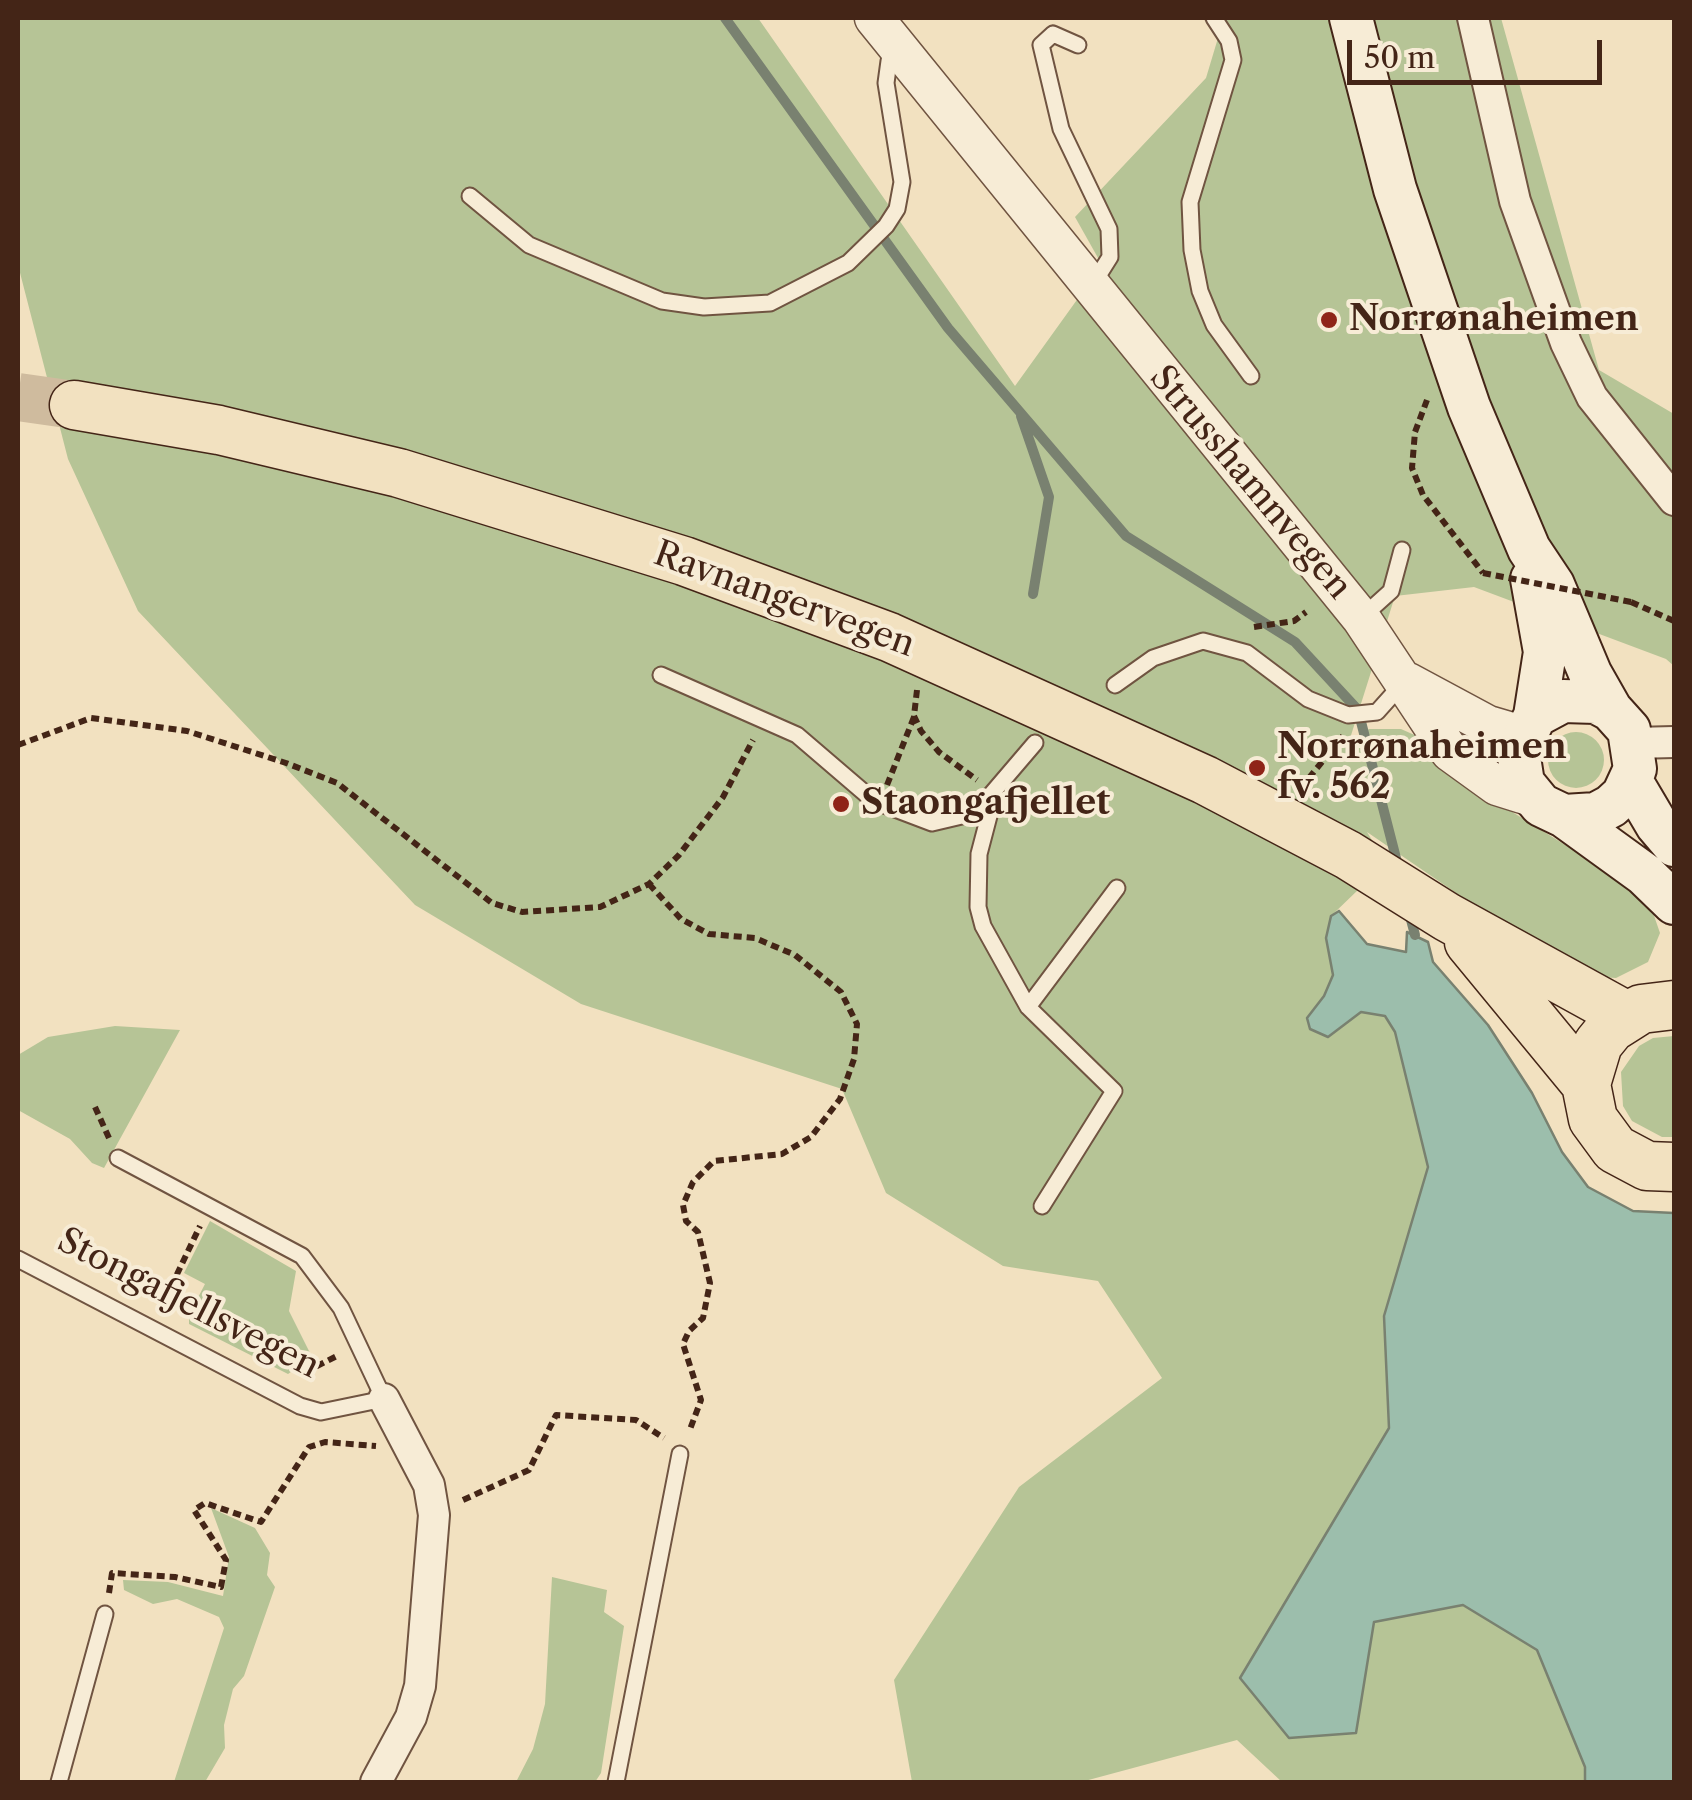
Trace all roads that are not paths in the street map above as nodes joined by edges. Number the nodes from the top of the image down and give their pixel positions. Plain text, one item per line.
1 (874, 18) edge
2 (1214, 18) edge
3 (1352, 18) edge
4 (1473, 18) edge
5 (1078, 45) dead end
6 (902, 50) junction
7 (470, 196) dead end
8 (1090, 287) junction
9 (1251, 376) dead end
10 (74, 404) tunnel mouth
11 (1674, 500) edge
12 (1529, 549) junction
13 (1402, 550) dead end
14 (1362, 618) junction
15 (662, 675) dead end
16 (1406, 680) junction
17 (1116, 684) dead end
18 (1529, 725) junction
19 (1035, 743) dead end
20 (1638, 744) edge
21 (994, 793) junction
22 (1548, 807) junction
23 (1674, 845) edge
24 (1117, 888) dead end
25 (1674, 903) edge
26 (1447, 917) junction
27 (1658, 1000) edge
28 (1028, 1007) junction
29 (1586, 1084) junction
30 (118, 1158) road end
31 (1674, 1167) edge
32 (1042, 1206) dead end
33 (18, 1259) edge
34 (384, 1399) junction
35 (680, 1454) road end
36 (105, 1614) road end
37 (58, 1782) edge
38 (376, 1782) edge
39 (616, 1782) edge

1 - 6 street, Strusshamnvegen
2 - 9 lane, Strusshamnvegen
3 - 12 main road
4 - 11 street
5 - 8 lane
6 - 7 lane
6 - 8 street, Strusshamnvegen
8 - 14 street, Strusshamnvegen
10 - 26 main road, Ravnangervegen
12 - 18 main road
12 - 20 main road
13 - 14 lane
14 - 16 street, Strusshamnvegen
15 - 21 lane
16 - 17 lane
16 - 18 street, Strusshamnvegen
16 - 22 street, Strusshamnvegen
18 - 20 main road
18 - 22 main road
19 - 21 lane
20 - 22 main road
20 - 23 main road
21 - 28 lane
22 - 25 main road
24 - 28 lane
26 - 27 main road, Ravnangervegen
26 - 29 main road, Ravnangervegen
27 - 29 main road
28 - 32 lane
29 - 31 main road
30 - 34 lane, Stongafjellsvegen
33 - 34 lane, Stongafjellsvegen
34 - 38 street, Stongafjellsvegen
35 - 39 lane
36 - 37 lane

